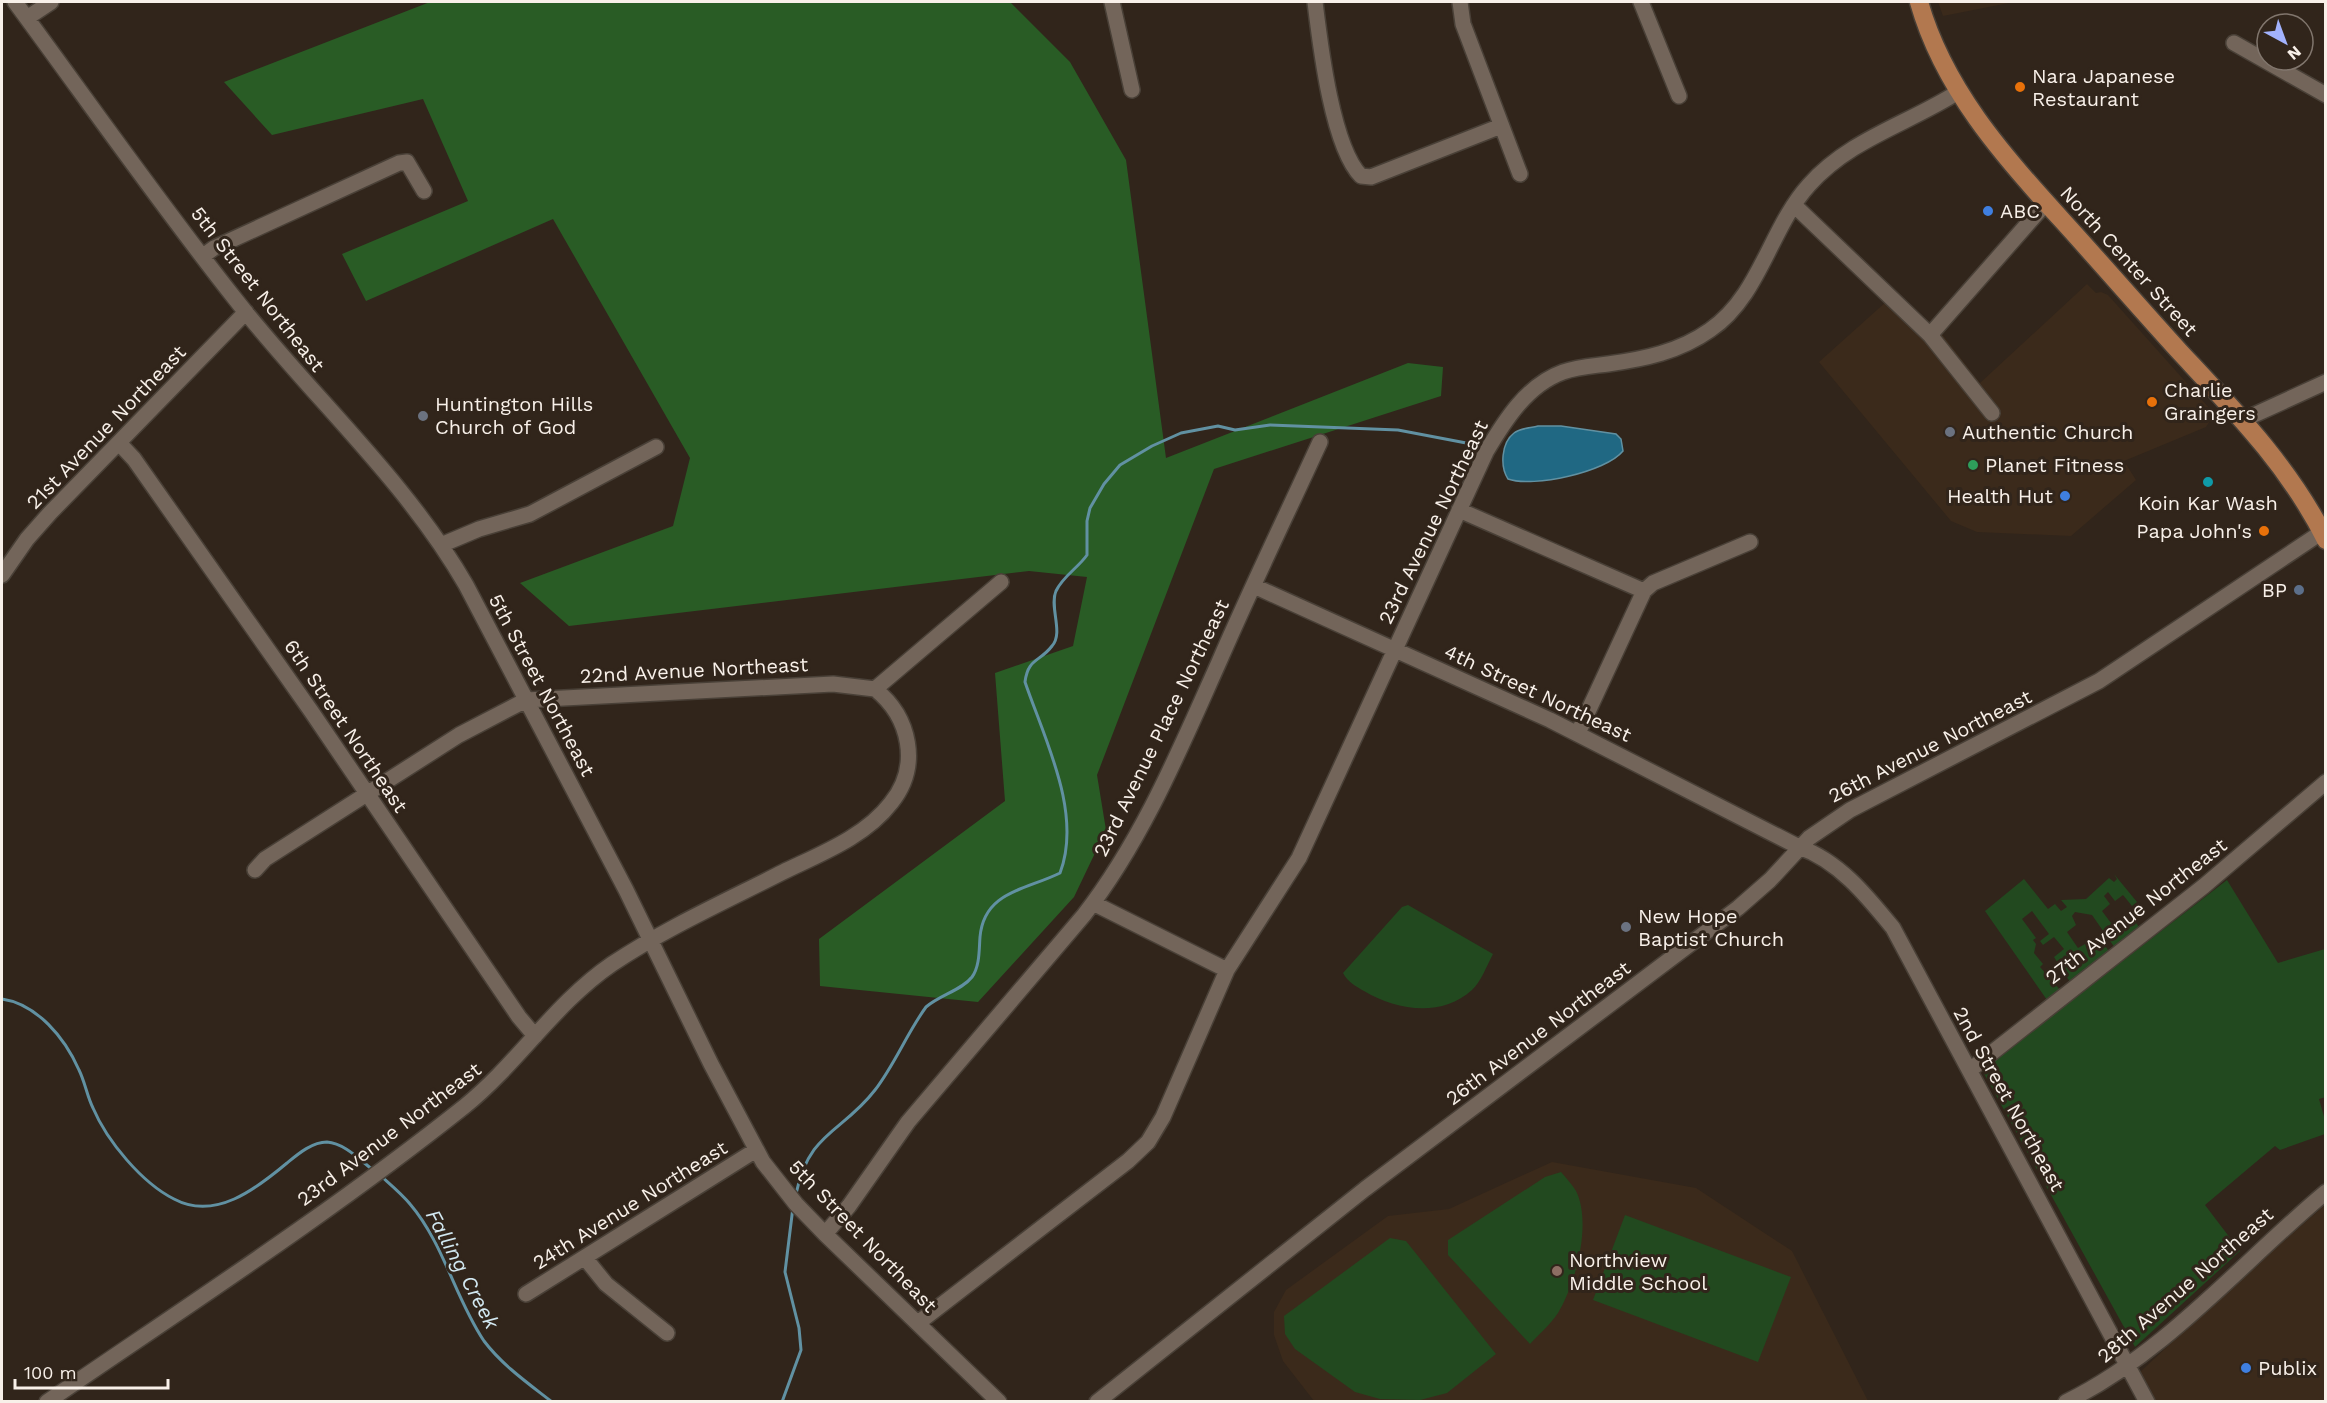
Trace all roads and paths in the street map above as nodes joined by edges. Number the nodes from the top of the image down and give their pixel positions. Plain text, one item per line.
1 (15, 2) edge
2 (51, 2) edge
3 (1112, 2) edge
4 (1315, 2) edge
5 (1460, 2) edge
6 (1919, 2) edge
7 (1646, 3) edge
8 (27, 18) junction
9 (2234, 43) dead end
10 (1132, 90) dead end
11 (1958, 92) junction
12 (2325, 95) edge
13 (1679, 96) dead end
14 (1502, 126) junction
15 (1520, 174) dead end
16 (424, 191) dead end
17 (2046, 203) junction
18 (1794, 206) junction
19 (203, 256) junction
20 (246, 312) junction
21 (1930, 335) junction
22 (2325, 382) edge
23 (1992, 413) dead end
24 (2243, 420) junction
25 (1320, 442) dead end
26 (119, 443) junction
27 (656, 447) dead end
28 (1459, 510) junction
29 (2324, 536) edge
30 (1750, 542) dead end
31 (441, 545) junction
32 (2, 575) edge
33 (1001, 582) dead end
34 (1254, 586) junction
35 (1644, 591) junction
36 (1395, 650) junction
37 (875, 689) junction
38 (526, 700) junction
39 (1578, 733) junction
40 (2325, 782) edge
41 (368, 794) junction
42 (1799, 847) junction
43 (255, 870) dead end
44 (1093, 903) junction
45 (651, 941) junction
46 (1227, 970) junction
47 (535, 1036) junction
48 (1970, 1071) junction
49 (756, 1150) junction
50 (2325, 1192) edge
51 (825, 1234) junction
52 (585, 1258) junction
53 (526, 1294) dead end
54 (918, 1323) junction
55 (667, 1333) dead end
56 (2128, 1366) junction
57 (47, 1401) edge
58 (999, 1401) edge
59 (1097, 1401) edge
60 (2066, 1401) edge
61 (2147, 1401) edge

1 - 8 street, 5th Street Northeast
2 - 8 street
3 - 10 street
4 - 14 street
5 - 14 street
6 - 11 main road, North Center Street
7 - 13 street
8 - 19 street, 5th Street Northeast
9 - 12 street
11 - 17 main road, North Center Street
11 - 18 street, 23rd Avenue Northeast
14 - 15 street
16 - 19 street
17 - 21 street
17 - 24 main road, North Center Street
18 - 21 street
18 - 28 street, 23rd Avenue Northeast
19 - 20 street, 5th Street Northeast
20 - 26 street, 21st Avenue Northeast
20 - 31 street, 5th Street Northeast
21 - 23 street
22 - 24 street
24 - 29 main road, North Center Street
25 - 34 street, 23rd Avenue Place Northeast
26 - 32 street, 21st Avenue Northeast
26 - 41 street, 6th Street Northeast
27 - 31 street
28 - 35 street
28 - 36 street, 23rd Avenue Northeast
29 - 42 street, 26th Avenue Northeast
30 - 35 street
31 - 38 street, 5th Street Northeast
33 - 37 street
34 - 36 street, 4th Street Northeast
34 - 44 street, 23rd Avenue Place Northeast
35 - 39 street
36 - 39 street, 4th Street Northeast
36 - 46 street, 23rd Avenue Northeast
37 - 38 street, 22nd Avenue Northeast
37 - 45 street, 23rd Avenue Northeast
38 - 41 street, 22nd Avenue Northeast
38 - 45 street, 5th Street Northeast
39 - 42 street, 4th Street Northeast
40 - 48 street, 27th Avenue Northeast
41 - 43 street, 22nd Avenue Northeast
41 - 47 street, 6th Street Northeast
42 - 48 street, 2nd Street Northeast
42 - 59 street, 26th Avenue Northeast
44 - 46 street
44 - 51 street, 23rd Avenue Place Northeast
45 - 47 street, 23rd Avenue Northeast
45 - 49 street, 5th Street Northeast
46 - 54 street, 23rd Avenue Northeast
47 - 57 street, 23rd Avenue Northeast
48 - 56 street, 2nd Street Northeast
49 - 51 street, 5th Street Northeast
49 - 52 street, 24th Avenue Northeast
50 - 56 street, 28th Avenue Northeast
51 - 54 street, 5th Street Northeast
52 - 53 street, 24th Avenue Northeast
52 - 55 street
54 - 58 street, 5th Street Northeast
56 - 60 street, 28th Avenue Northeast
56 - 61 street, 2nd Street Northeast

